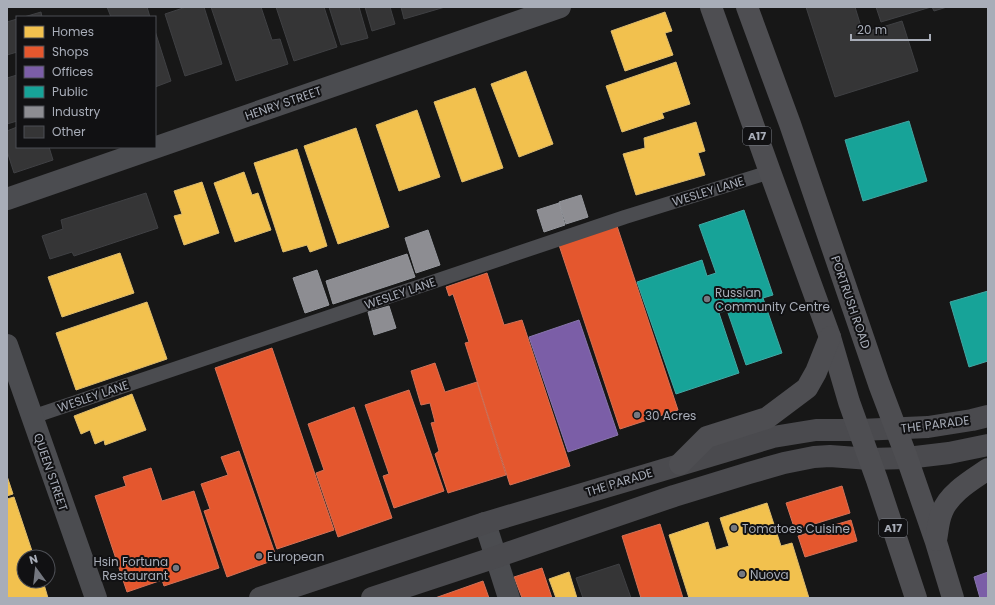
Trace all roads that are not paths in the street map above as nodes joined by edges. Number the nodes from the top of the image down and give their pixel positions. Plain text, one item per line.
1 (560, 7) edge
2 (711, 7) edge
3 (747, 7) edge
4 (156, 147) edge
5 (154, 148) edge
6 (770, 172) junction
7 (7, 199) edge
8 (830, 337) junction
9 (7, 345) edge
10 (988, 416) edge
11 (32, 417) junction
12 (896, 428) junction
13 (860, 430) junction
14 (988, 445) edge
15 (907, 458) junction
16 (870, 459) junction
17 (680, 464) junction
18 (988, 469) edge
19 (584, 493) junction
20 (485, 523) junction
21 (593, 524) junction
22 (936, 542) junction
23 (496, 557) junction
24 (96, 598) edge
25 (260, 598) edge
26 (372, 598) edge
27 (509, 598) edge
28 (916, 598) edge
29 (953, 598) edge

1 - 4 street, HENRY STREET
2 - 6 highway, A17
3 - 12 highway, PORTRUSH ROAD
5 - 7 street, HENRY STREET
6 - 8 highway, A17
6 - 11 lane, WESLEY LANE
8 - 13 highway, A17
8 - 17 highway
9 - 11 street, QUEEN STREET
10 - 12 main road, THE PARADE
11 - 24 street, QUEEN STREET
12 - 13 main road, THE PARADE
12 - 15 highway, PORTRUSH ROAD
13 - 16 highway, A17
13 - 17 main road, THE PARADE
14 - 15 main road
15 - 16 main road
15 - 22 highway, PORTRUSH ROAD
16 - 21 main road
16 - 28 highway, A17
17 - 19 main road, THE PARADE
18 - 22 highway
19 - 20 main road, THE PARADE
19 - 21 main road
20 - 23 street
20 - 25 main road, THE PARADE
21 - 23 main road
22 - 29 highway, PORTRUSH ROAD
23 - 26 main road
23 - 27 street

